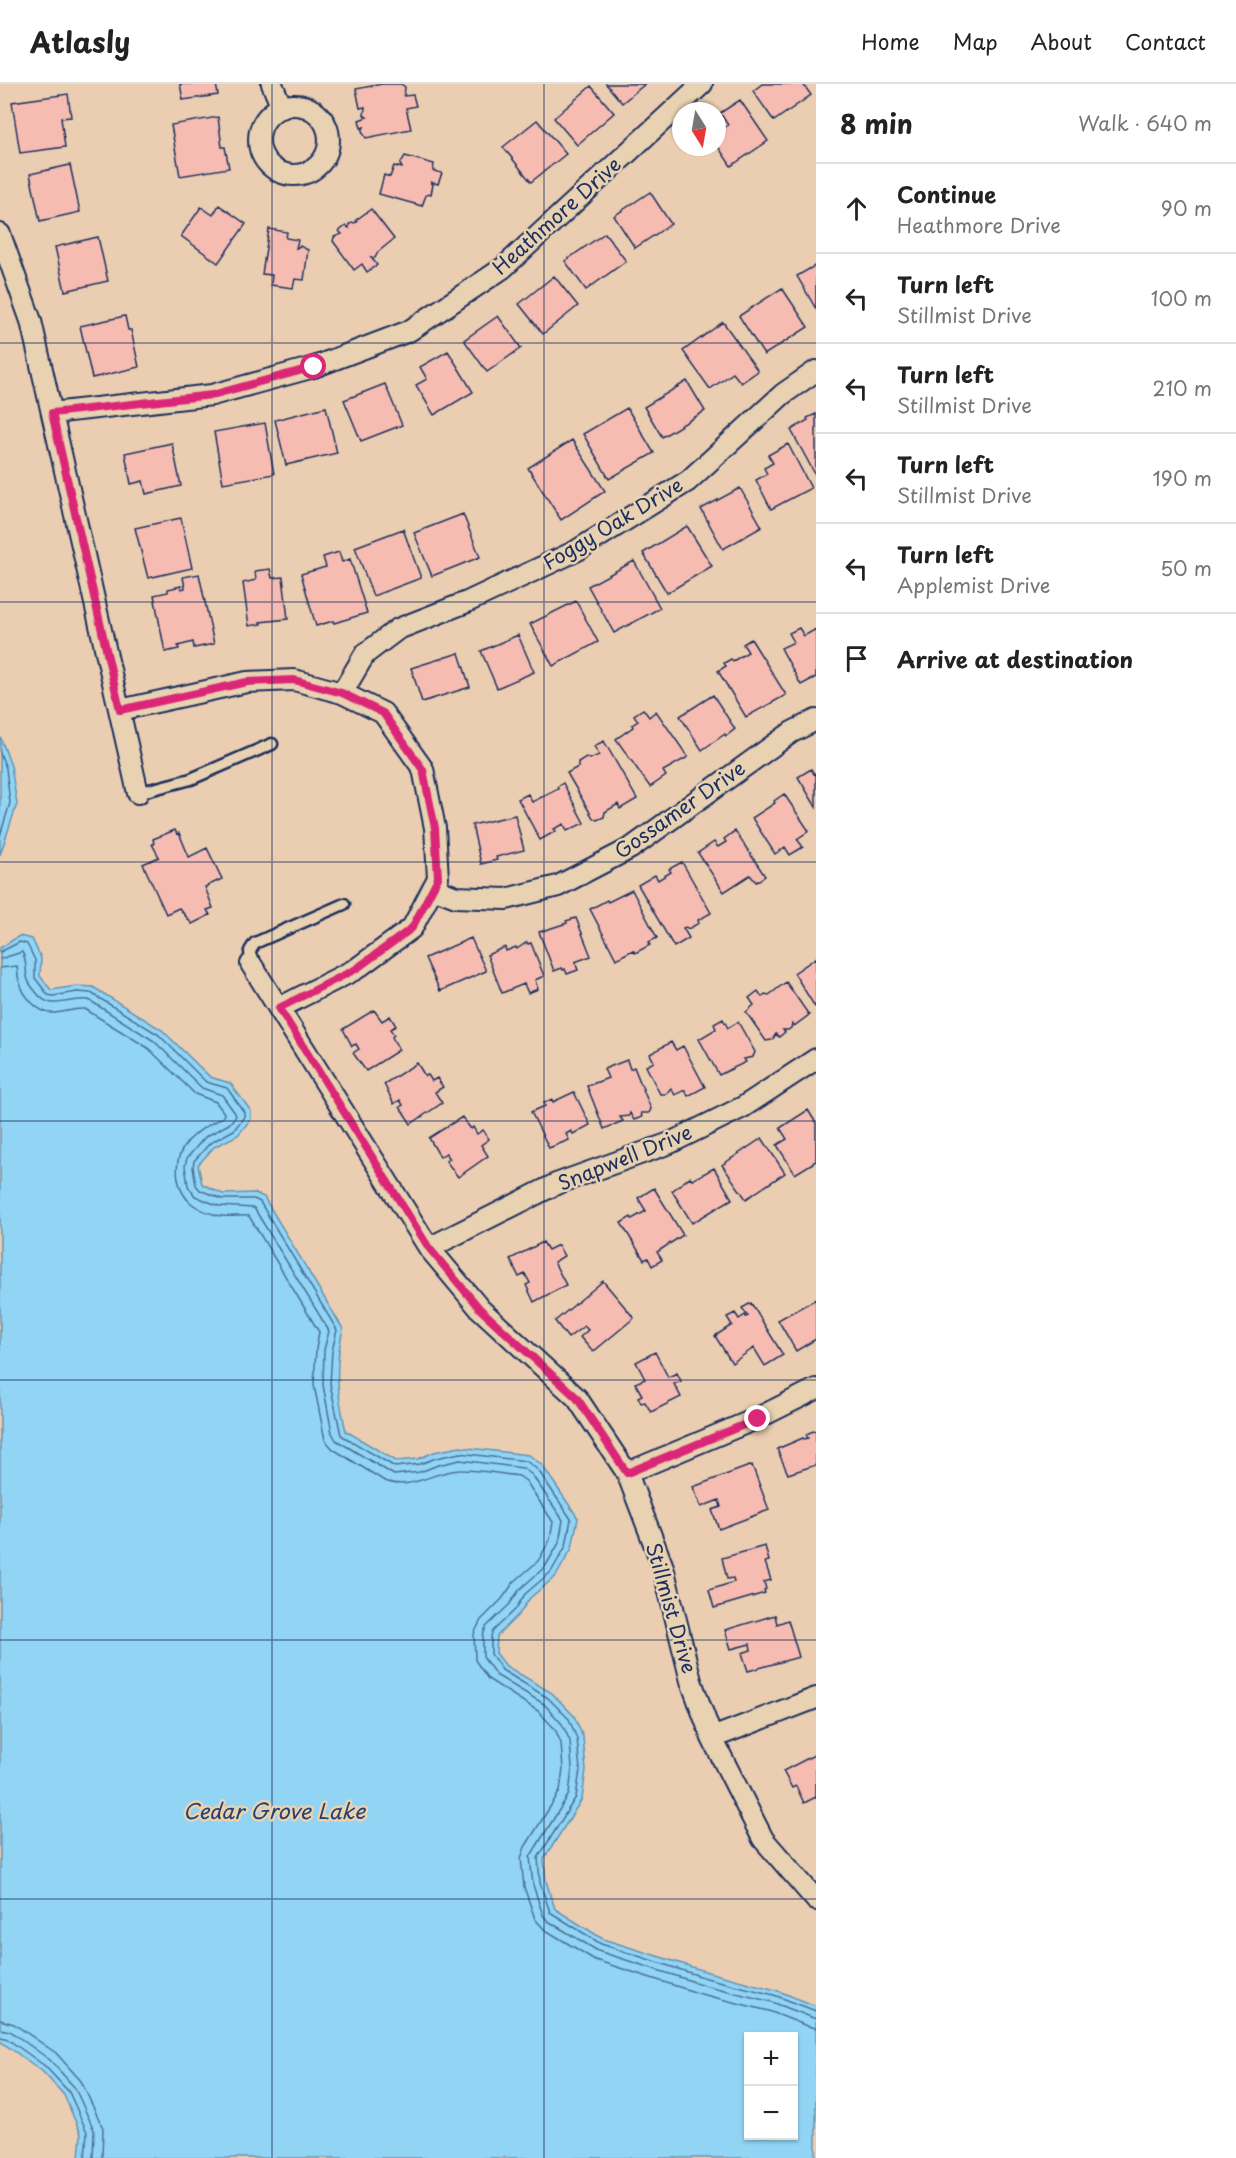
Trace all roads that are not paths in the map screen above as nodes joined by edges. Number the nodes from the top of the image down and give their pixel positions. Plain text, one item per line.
1 (272, 84) edge
2 (702, 84) edge
3 (282, 108) dead end
4 (0, 234) edge
5 (816, 371) edge
6 (52, 413) junction
7 (342, 693) junction
8 (120, 710) junction
9 (816, 720) edge
10 (272, 744) dead end
11 (138, 793) joint
12 (433, 888) junction
13 (344, 904) dead end
14 (251, 964) joint
15 (279, 1008) junction
16 (816, 1059) edge
17 (429, 1248) junction
18 (816, 1389) edge
19 (627, 1473) junction
20 (816, 1698) edge
21 (712, 1738) junction
22 (816, 1900) edge

1 - 3 street
2 - 6 street, Heathmore Drive
4 - 6 street
5 - 7 street, Foggy Oak Drive
6 - 8 street
7 - 8 street
7 - 12 street
8 - 11 street
9 - 12 street, Gossamer Drive
10 - 11 lane
12 - 15 street
13 - 14 lane
14 - 15 street, Stillmist Drive
15 - 17 street, Stillmist Drive
16 - 17 street, Snapwell Drive
17 - 19 street, Stillmist Drive
18 - 19 street
19 - 21 street, Stillmist Drive
20 - 21 street
21 - 22 street, Stillmist Drive

